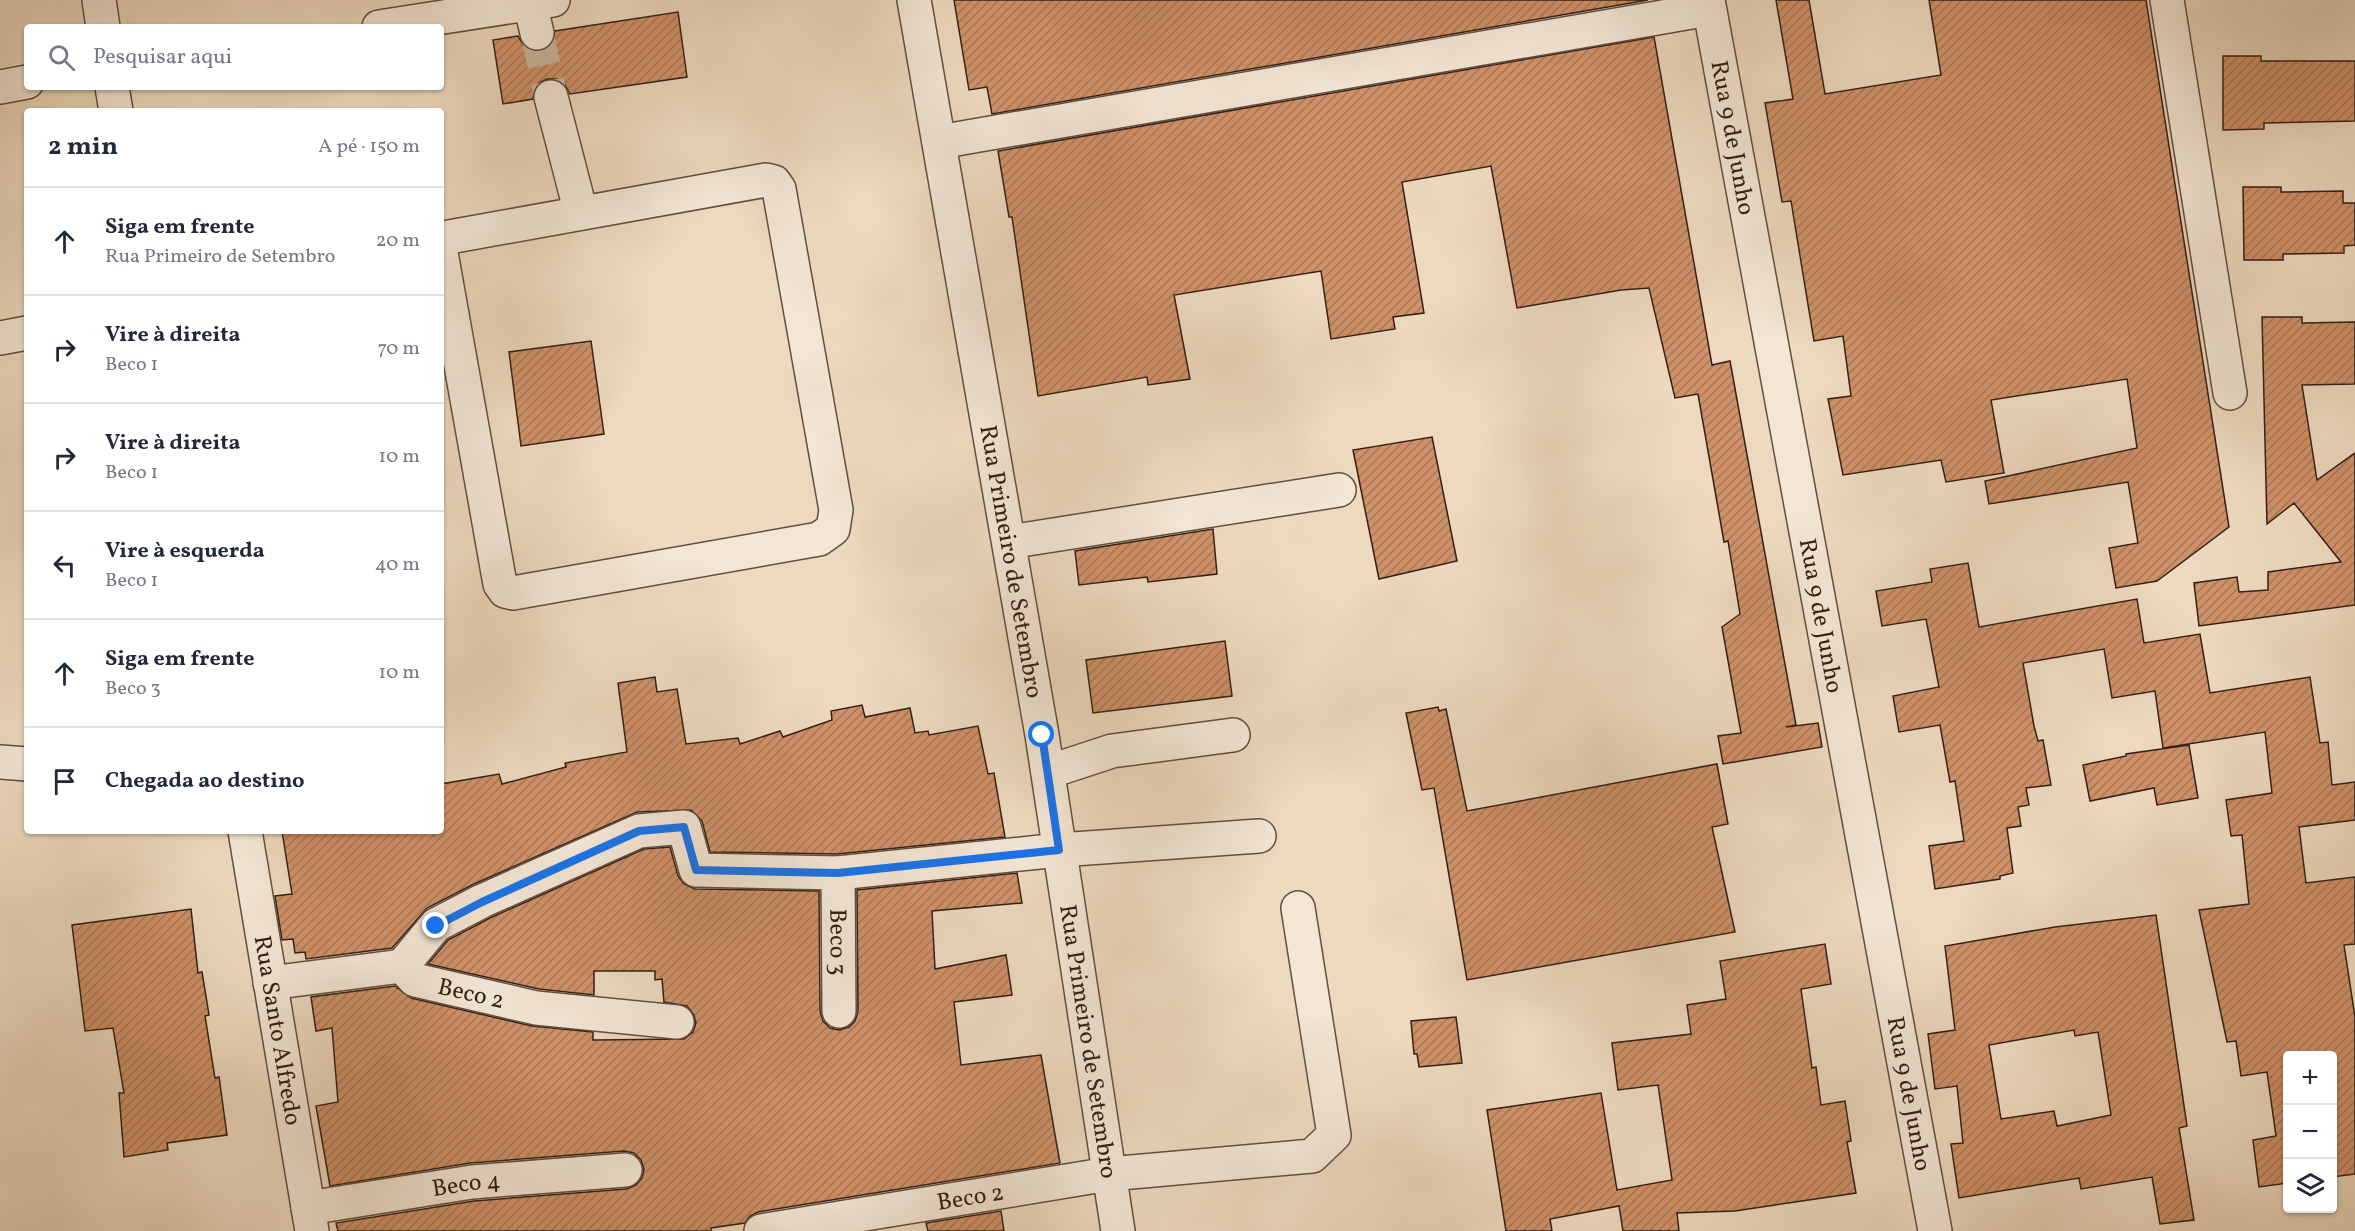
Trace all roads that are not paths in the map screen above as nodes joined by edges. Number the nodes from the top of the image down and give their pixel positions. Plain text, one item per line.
1 (99, 0) edge
2 (914, 0) edge
3 (2167, 0) edge
4 (1709, 4) edge
5 (540, 12) edge
6 (103, 24) edge
7 (411, 24) edge
8 (24, 83) edge
9 (0, 87) edge
10 (112, 90) edge
11 (551, 97) tunnel mouth
12 (116, 108) edge
13 (939, 142) junction
14 (580, 213) junction
15 (444, 240) edge
16 (444, 270) edge
17 (24, 334) edge
18 (0, 338) edge
19 (2230, 393) dead end
20 (1339, 490) dead end
21 (1009, 542) junction
22 (1233, 735) dead end
23 (0, 762) edge
24 (24, 764) edge
25 (1048, 772) junction
26 (245, 834) edge
27 (1259, 836) dead end
28 (1059, 850) junction
29 (838, 873) junction
30 (1298, 908) dead end
31 (402, 966) junction
32 (270, 983) junction
33 (839, 1011) dead end
34 (677, 1022) dead end
35 (626, 1170) dead end
36 (1109, 1174) junction
37 (310, 1220) edge
38 (761, 1231) edge
39 (1118, 1231) edge
40 (1935, 1231) edge

1 - 6 street
2 - 13 street, Rua Primeiro de Setembro
3 - 19 street
4 - 13 street
4 - 40 street, Rua 9 de Junho
5 - 7 street
8 - 9 street
10 - 12 street
11 - 14 street
13 - 21 street, Rua Primeiro de Setembro
14 - 15 street
14 - 16 street
17 - 18 street
20 - 21 street
21 - 25 street, Rua Primeiro de Setembro
22 - 25 street
23 - 24 street
25 - 28 street, Rua Primeiro de Setembro
26 - 32 street, Rua Santo Alfredo
27 - 28 street
28 - 29 street
28 - 36 street, Rua Primeiro de Setembro
29 - 31 street
29 - 33 street, Beco 3
30 - 36 street, Beco 2
31 - 32 street
31 - 34 street, Beco 2
32 - 37 street, Rua Santo Alfredo
35 - 37 street, Beco 4
36 - 38 street, Beco 2
36 - 39 street, Rua Primeiro de Setembro

